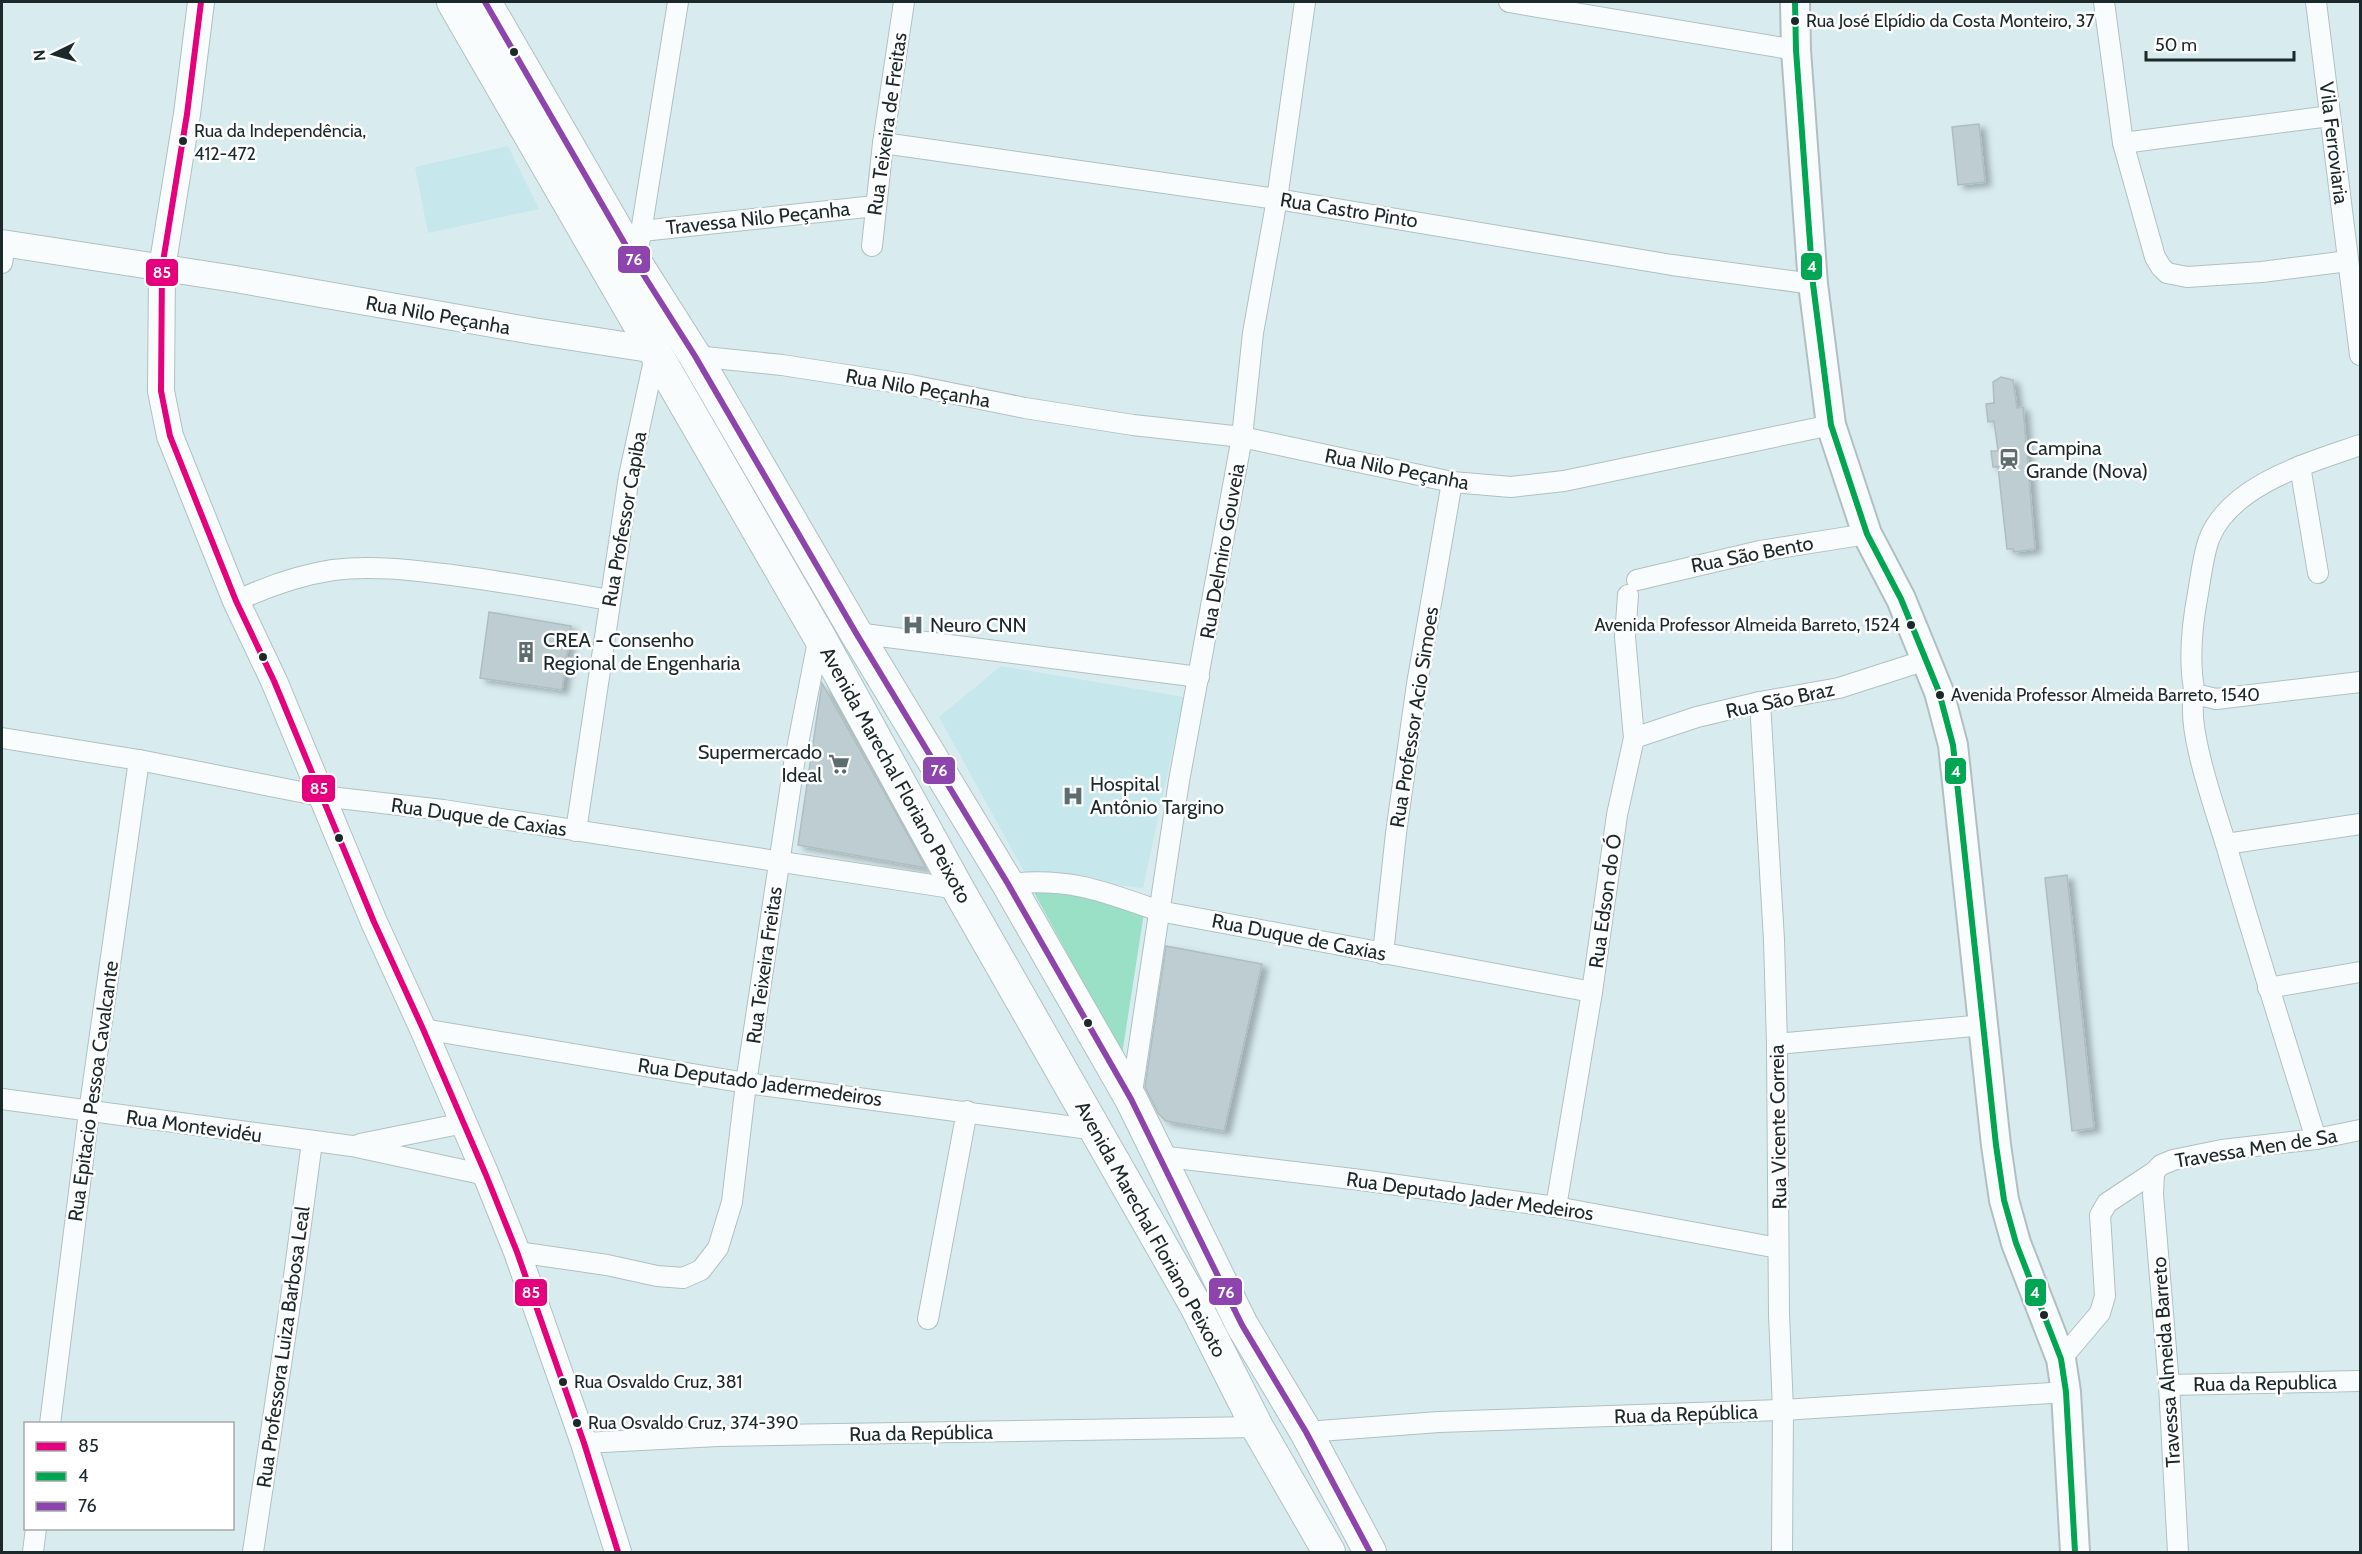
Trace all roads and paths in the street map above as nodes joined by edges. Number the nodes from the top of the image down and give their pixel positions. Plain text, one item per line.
1 (201, 2) edge
2 (453, 2) edge
3 (485, 2) edge
4 (678, 2) edge
5 (904, 2) edge
6 (1305, 2) edge
7 (1509, 2) edge
8 (1795, 2) edge
9 (2104, 2) edge
10 (2316, 2) edge
11 (1796, 50) junction
12 (2330, 116) junction
13 (883, 143) junction
14 (2123, 143) junction
15 (1276, 199) junction
16 (875, 206) junction
17 (642, 231) junction
18 (872, 246) dead end
19 (3, 250) edge
20 (2348, 261) junction
21 (636, 263) junction
22 (162, 268) junction
23 (1813, 284) junction
24 (656, 350) junction
25 (2361, 355) edge
26 (695, 356) junction
27 (1831, 425) junction
28 (1242, 437) junction
29 (2361, 445) edge
30 (2300, 466) junction
31 (1452, 482) junction
32 (1867, 534) junction
33 (2318, 573) dead end
34 (1633, 587) joint
35 (610, 600) junction
36 (236, 601) junction
37 (856, 633) junction
38 (819, 636) junction
39 (1926, 660) junction
40 (1199, 677) junction
41 (2361, 682) edge
42 (2194, 688) junction
43 (1760, 702) junction
44 (2, 738) edge
45 (1634, 738) junction
46 (139, 760) junction
47 (321, 796) junction
48 (2361, 824) edge
49 (576, 831) junction
50 (2226, 844) junction
51 (780, 861) junction
52 (1008, 884) junction
53 (958, 889) junction
54 (1159, 911) junction
55 (1383, 954) junction
56 (2361, 972) edge
57 (2268, 988) junction
58 (1592, 992) junction
59 (1984, 1025) junction
60 (423, 1029) junction
61 (1777, 1044) junction
62 (746, 1083) junction
63 (2, 1099) edge
64 (1131, 1099) junction
65 (967, 1111) junction
66 (89, 1112) junction
67 (464, 1123) junction
68 (1097, 1130) junction
69 (2361, 1130) edge
70 (2316, 1139) junction
71 (312, 1142) junction
72 (352, 1146) junction
73 (1159, 1156) junction
74 (2154, 1172) junction
75 (486, 1175) junction
76 (1556, 1207) junction
77 (1779, 1248) junction
78 (517, 1252) junction
79 (928, 1319) dead end
80 (2061, 1359) junction
81 (2361, 1381) edge
82 (2169, 1385) junction
83 (2067, 1392) junction
84 (1783, 1410) junction
85 (50, 1422) edge
86 (1257, 1427) junction
87 (1306, 1432) junction
88 (584, 1443) junction
89 (36, 1530) edge
90 (33, 1552) edge
91 (253, 1552) edge
92 (618, 1552) edge
93 (1329, 1552) edge
94 (1370, 1552) edge
95 (1782, 1552) edge
96 (2074, 1552) edge
97 (2178, 1552) edge

1 - 22 street
2 - 24 main road, Avenida Marechal Floriano Peixoto
3 - 21 main road, Avenida Marechal Floriano Peixoto
4 - 17 street
5 - 13 street, Rua Teixeira de Freitas
6 - 15 street, Rua Delmiro Gouveia
7 - 11 street
8 - 11 main road
9 - 14 street
10 - 12 street, Vila Ferroviaria
11 - 23 main road
12 - 14 street
12 - 20 street, Vila Ferroviaria
13 - 15 street, Rua Castro Pinto
13 - 16 street, Rua Teixeira de Freitas
14 - 20 street
15 - 23 street, Rua Castro Pinto
15 - 28 street, Rua Delmiro Gouveia
16 - 17 street, Travessa Nilo Peçanha
16 - 18 street, Rua Teixeira de Freitas
17 - 21 street
19 - 22 street, Rua Nilo Peçanha
20 - 25 street, Vila Ferroviaria
21 - 26 main road, Avenida Marechal Floriano Peixoto
22 - 24 street, Rua Nilo Peçanha
22 - 36 street
23 - 27 main road
24 - 26 main road, Rua Nilo Peçanha
24 - 35 street, Rua Professor Capiba
24 - 38 main road, Avenida Marechal Floriano Peixoto
26 - 28 street, Rua Nilo Peçanha
26 - 37 main road, Avenida Marechal Floriano Peixoto
27 - 31 street, Rua Nilo Peçanha
27 - 32 main road
28 - 31 street, Rua Nilo Peçanha
28 - 40 street, Rua Delmiro Gouveia
29 - 30 street
30 - 33 street
30 - 42 street
31 - 55 street, Rua Professor Acio Simoes
32 - 34 street, Rua São Bento
32 - 39 main road
34 - 45 street, Rua Edson do Ó
35 - 36 street
35 - 49 street, Rua Professor Capiba
36 - 47 street
37 - 40 street
37 - 52 main road, Avenida Marechal Floriano Peixoto
38 - 51 street, Rua Teixeira Freitas
38 - 53 main road, Avenida Marechal Floriano Peixoto
39 - 43 street, Rua São Braz
39 - 59 main road
40 - 54 street, Rua Delmiro Gouveia
41 - 42 street
42 - 50 street
43 - 45 street, Rua São Braz
43 - 61 street, Rua Vicente Correia
44 - 46 street, Rua Duque de Caxias
45 - 58 street, Rua Edson do Ó
46 - 47 street, Rua Duque de Caxias
46 - 66 street, Rua Epitacio Pessoa Cavalcante
47 - 49 street, Rua Duque de Caxias
47 - 60 street
48 - 50 street
49 - 51 street, Rua Duque de Caxias
50 - 57 street
51 - 53 street, Rua Duque de Caxias
51 - 62 street, Rua Teixeira Freitas
52 - 54 street, Rua Duque de Caxias
52 - 64 main road, Avenida Marechal Floriano Peixoto
53 - 68 main road, Avenida Marechal Floriano Peixoto
54 - 55 street, Rua Duque de Caxias
54 - 64 street, Rua Delmiro Gouveia
55 - 58 street, Rua Duque de Caxias
56 - 57 street
57 - 70 street
58 - 76 street, Rua Edson do Ó
59 - 61 street
59 - 80 main road
60 - 62 street, Rua Deputado Jadermedeiros
60 - 67 street
61 - 77 street, Rua Vicente Correia
62 - 65 street, Rua Deputado Jadermedeiros
62 - 78 street, Rua Teixeira Freitas
63 - 66 street, Rua Montevidéu
64 - 73 main road, Avenida Marechal Floriano Peixoto
65 - 68 street, Rua Deputado Jadermedeiros
65 - 79 street
66 - 71 street, Rua Montevidéu
66 - 85 street, Rua Epitacio Pessoa Cavalcante
67 - 72 street, Rua Montevidéu
67 - 75 street
68 - 86 main road, Avenida Marechal Floriano Peixoto
69 - 70 street, Travessa Men de Sa
70 - 74 street, Travessa Men de Sa
71 - 72 street, Rua Montevidéu
71 - 91 street, Rua Professora Luiza Barbosa Leal
72 - 75 street, Rua Montevidéu
73 - 76 street, Rua Deputado Jader Medeiros
73 - 87 main road, Avenida Marechal Floriano Peixoto
74 - 80 street, Travessa Men de Sa
74 - 82 street, Travessa Almeida Barreto
75 - 78 street
76 - 77 street, Rua Deputado Jader Medeiros
77 - 84 street, Rua Vicente Correia
78 - 88 street
80 - 83 main road
81 - 82 street, Rua da Republica
82 - 97 street, Travessa Almeida Barreto
83 - 84 street, Rua da República
83 - 96 main road
84 - 87 street, Rua da República
84 - 95 street, Rua Vicente Correia
86 - 88 street, Rua da República
86 - 93 main road, Avenida Marechal Floriano Peixoto
87 - 94 main road, Avenida Marechal Floriano Peixoto
88 - 92 street
89 - 90 street

